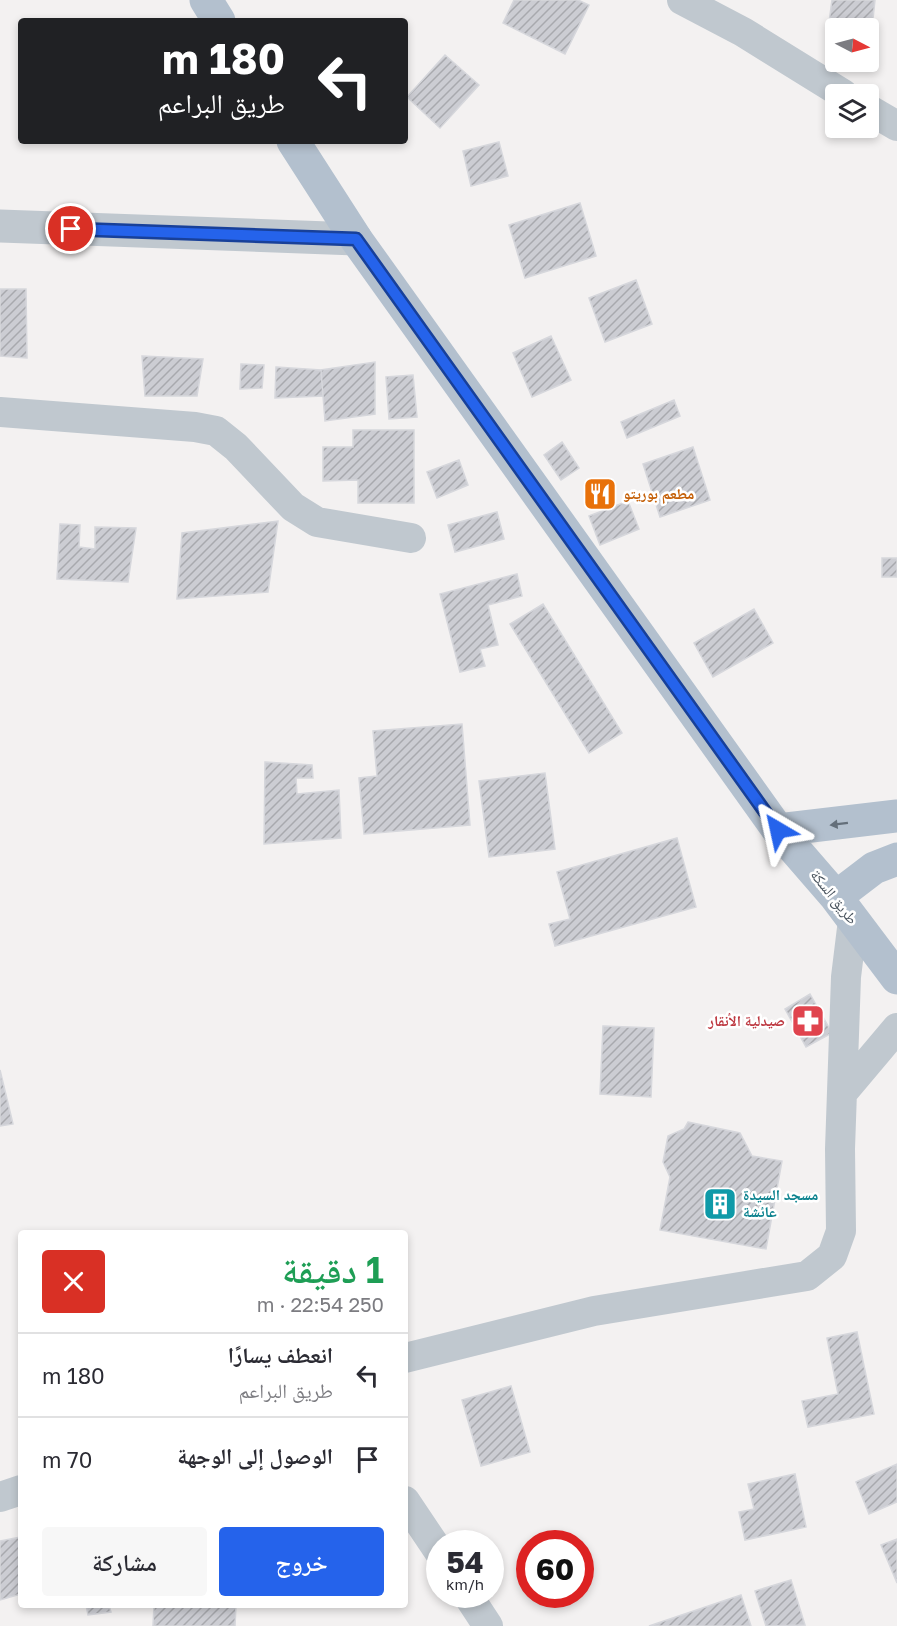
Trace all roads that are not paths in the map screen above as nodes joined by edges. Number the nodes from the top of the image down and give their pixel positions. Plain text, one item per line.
1 (206, 0) edge
2 (682, 0) edge
3 (217, 18) edge
4 (827, 84) edge
5 (879, 116) edge
6 (897, 126) edge
7 (295, 144) edge
8 (0, 226) edge
9 (356, 239) junction
10 (0, 412) edge
11 (411, 538) dead end
12 (897, 816) edge
13 (778, 830) junction
14 (897, 859) edge
15 (844, 909) junction
16 (897, 978) edge
17 (897, 1028) edge
18 (843, 1092) junction
19 (408, 1357) edge
20 (18, 1491) edge
21 (0, 1497) edge
22 (408, 1505) edge
23 (426, 1532) edge
24 (477, 1608) edge
25 (489, 1626) edge

1 - 3 main road
2 - 4 street
5 - 6 street
7 - 9 main road, طريق السكة
8 - 9 street
9 - 13 main road, طريق السكة
10 - 11 street
12 -> 13 main road
13 - 15 main road, طريق السكة
14 - 15 main road
15 - 16 main road, طريق السكة
15 - 18 street
17 - 18 street
18 - 19 street
20 - 21 street
22 - 23 street
24 - 25 street

